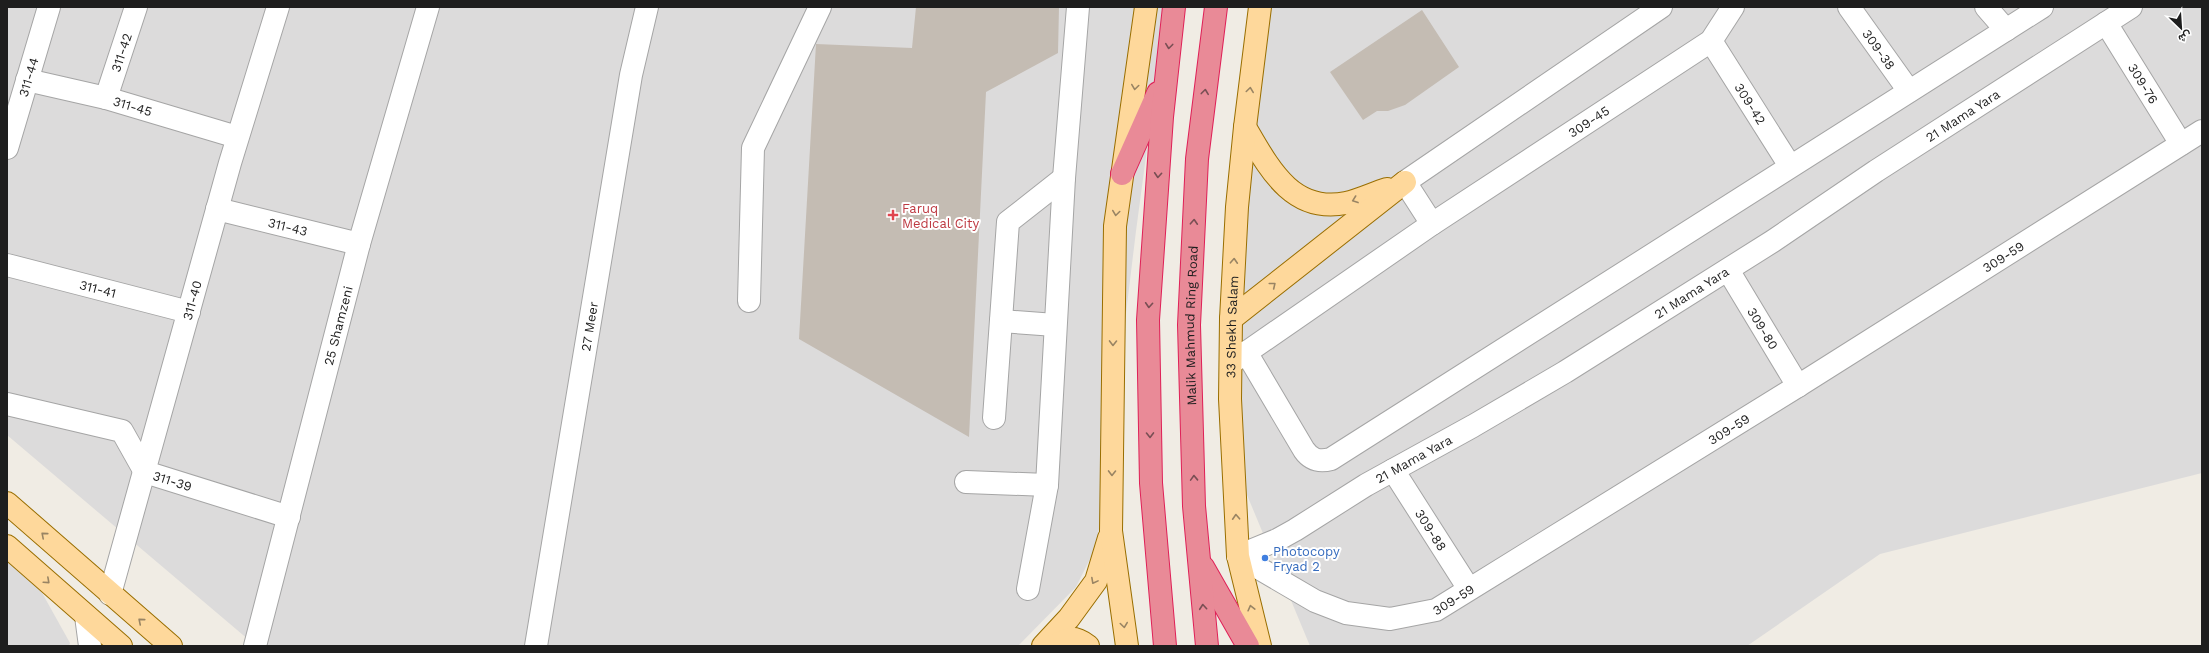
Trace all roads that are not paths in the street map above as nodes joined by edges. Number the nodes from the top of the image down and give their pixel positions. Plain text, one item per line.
1 (49, 7) edge
2 (136, 7) edge
3 (278, 7) edge
4 (428, 7) edge
5 (648, 7) edge
6 (1078, 7) edge
7 (1146, 7) edge
8 (1174, 7) edge
9 (1216, 7) edge
10 (1260, 7) edge
11 (1661, 7) edge
12 (1733, 7) edge
13 (1849, 7) edge
14 (1986, 7) edge
15 (2042, 7) edge
16 (2131, 7) edge
17 (822, 8) edge
18 (2106, 23) junction
19 (2006, 30) junction
20 (1711, 41) junction
21 (1165, 77) junction
22 (27, 80) junction
23 (1909, 91) junction
24 (106, 98) junction
25 (1245, 127) junction
26 (2202, 131) edge
27 (237, 137) junction
28 (2181, 144) junction
29 (7, 148) edge
30 (1790, 166) junction
31 (1122, 174) junction
32 (1064, 178) junction
33 (1405, 182) junction
34 (217, 209) junction
35 (1432, 224) junction
36 (360, 244) junction
37 (7, 265) edge
38 (1728, 270) junction
39 (749, 301) dead end
40 (189, 312) junction
41 (1231, 319) junction
42 (1000, 321) junction
43 (1055, 325) junction
44 (1238, 357) junction
45 (1798, 386) junction
46 (7, 404) edge
47 (994, 418) dead end
48 (1394, 470) junction
49 (145, 472) junction
50 (966, 482) dead end
51 (1046, 485) junction
52 (7, 503) edge
53 (289, 517) junction
54 (1111, 531) junction
55 (7, 546) edge
56 (1238, 556) junction
57 (1199, 561) junction
58 (1028, 588) dead end
59 (1469, 589) junction
60 (110, 594) junction
61 (86, 616) junction
62 (90, 646) edge
63 (121, 646) edge
64 (171, 646) edge
65 (255, 646) edge
66 (536, 646) edge
67 (1043, 646) edge
68 (1053, 646) edge
69 (1088, 646) edge
70 (1127, 646) edge
71 (1165, 646) edge
72 (1207, 646) edge
73 (1248, 646) edge
74 (1260, 646) edge

1 - 22 street, 311-44
2 - 24 street, 311-42
3 - 27 street, 311-40
4 - 36 street, 25 Shamzeni
5 - 66 street, 27 Meer
6 - 32 street
7 -> 31 main road
8 -> 21 highway
57 -> 9 highway, Malik Mahmud Ring Road
25 -> 10 main road, 33 Shekh Salam
11 - 33 street
12 - 20 street, 309-45
13 - 23 street, 309-38
14 - 19 street
15 - 19 street
16 - 18 street, 21 Mama Yara
17 - 39 street
18 - 28 street, 309-76
18 - 38 street, 21 Mama Yara
19 - 23 street
20 - 30 street, 309-42
20 - 35 street, 309-45
21 - 31 highway
21 -> 71 highway
22 - 24 street, 311-45
22 - 29 street, 311-44
23 - 30 street
24 - 27 street, 311-45
33 -> 25 main road
41 -> 25 main road, 33 Shekh Salam
26 - 28 street, 309-59
27 - 34 street, 311-40
28 - 45 street, 309-59
30 - 44 street
31 -> 54 main road
32 - 42 street
32 - 43 street
33 - 35 street
41 -> 33 main road
34 - 36 street, 311-43
34 - 40 street, 311-40
35 - 44 street, 309-45
36 - 53 street, 25 Shamzeni
37 - 40 street, 311-41
38 - 45 street, 309-80
38 - 48 street, 21 Mama Yara
40 - 49 street, 311-40
41 - 44 main road, 33 Shekh Salam
42 - 43 street
42 - 47 street
43 - 51 street
56 -> 44 main road, 33 Shekh Salam
45 - 59 street, 309-59
46 - 49 street, 311-39
48 - 56 street, 21 Mama Yara
48 - 59 street, 309-88
49 - 53 street, 311-39
49 - 60 street, 311-40
50 - 51 street
51 - 58 street
60 -> 52 main road
53 - 65 street, 25 Shamzeni
54 -> 67 main road
54 -> 70 main road
55 -> 61 main road
56 - 59 street, 309-59
74 -> 56 main road, 33 Shekh Salam
72 -> 57 highway, Malik Mahmud Ring Road
57 - 73 highway
64 -> 60 main road
61 - 62 street
61 - 63 main road
68 - 69 main road

